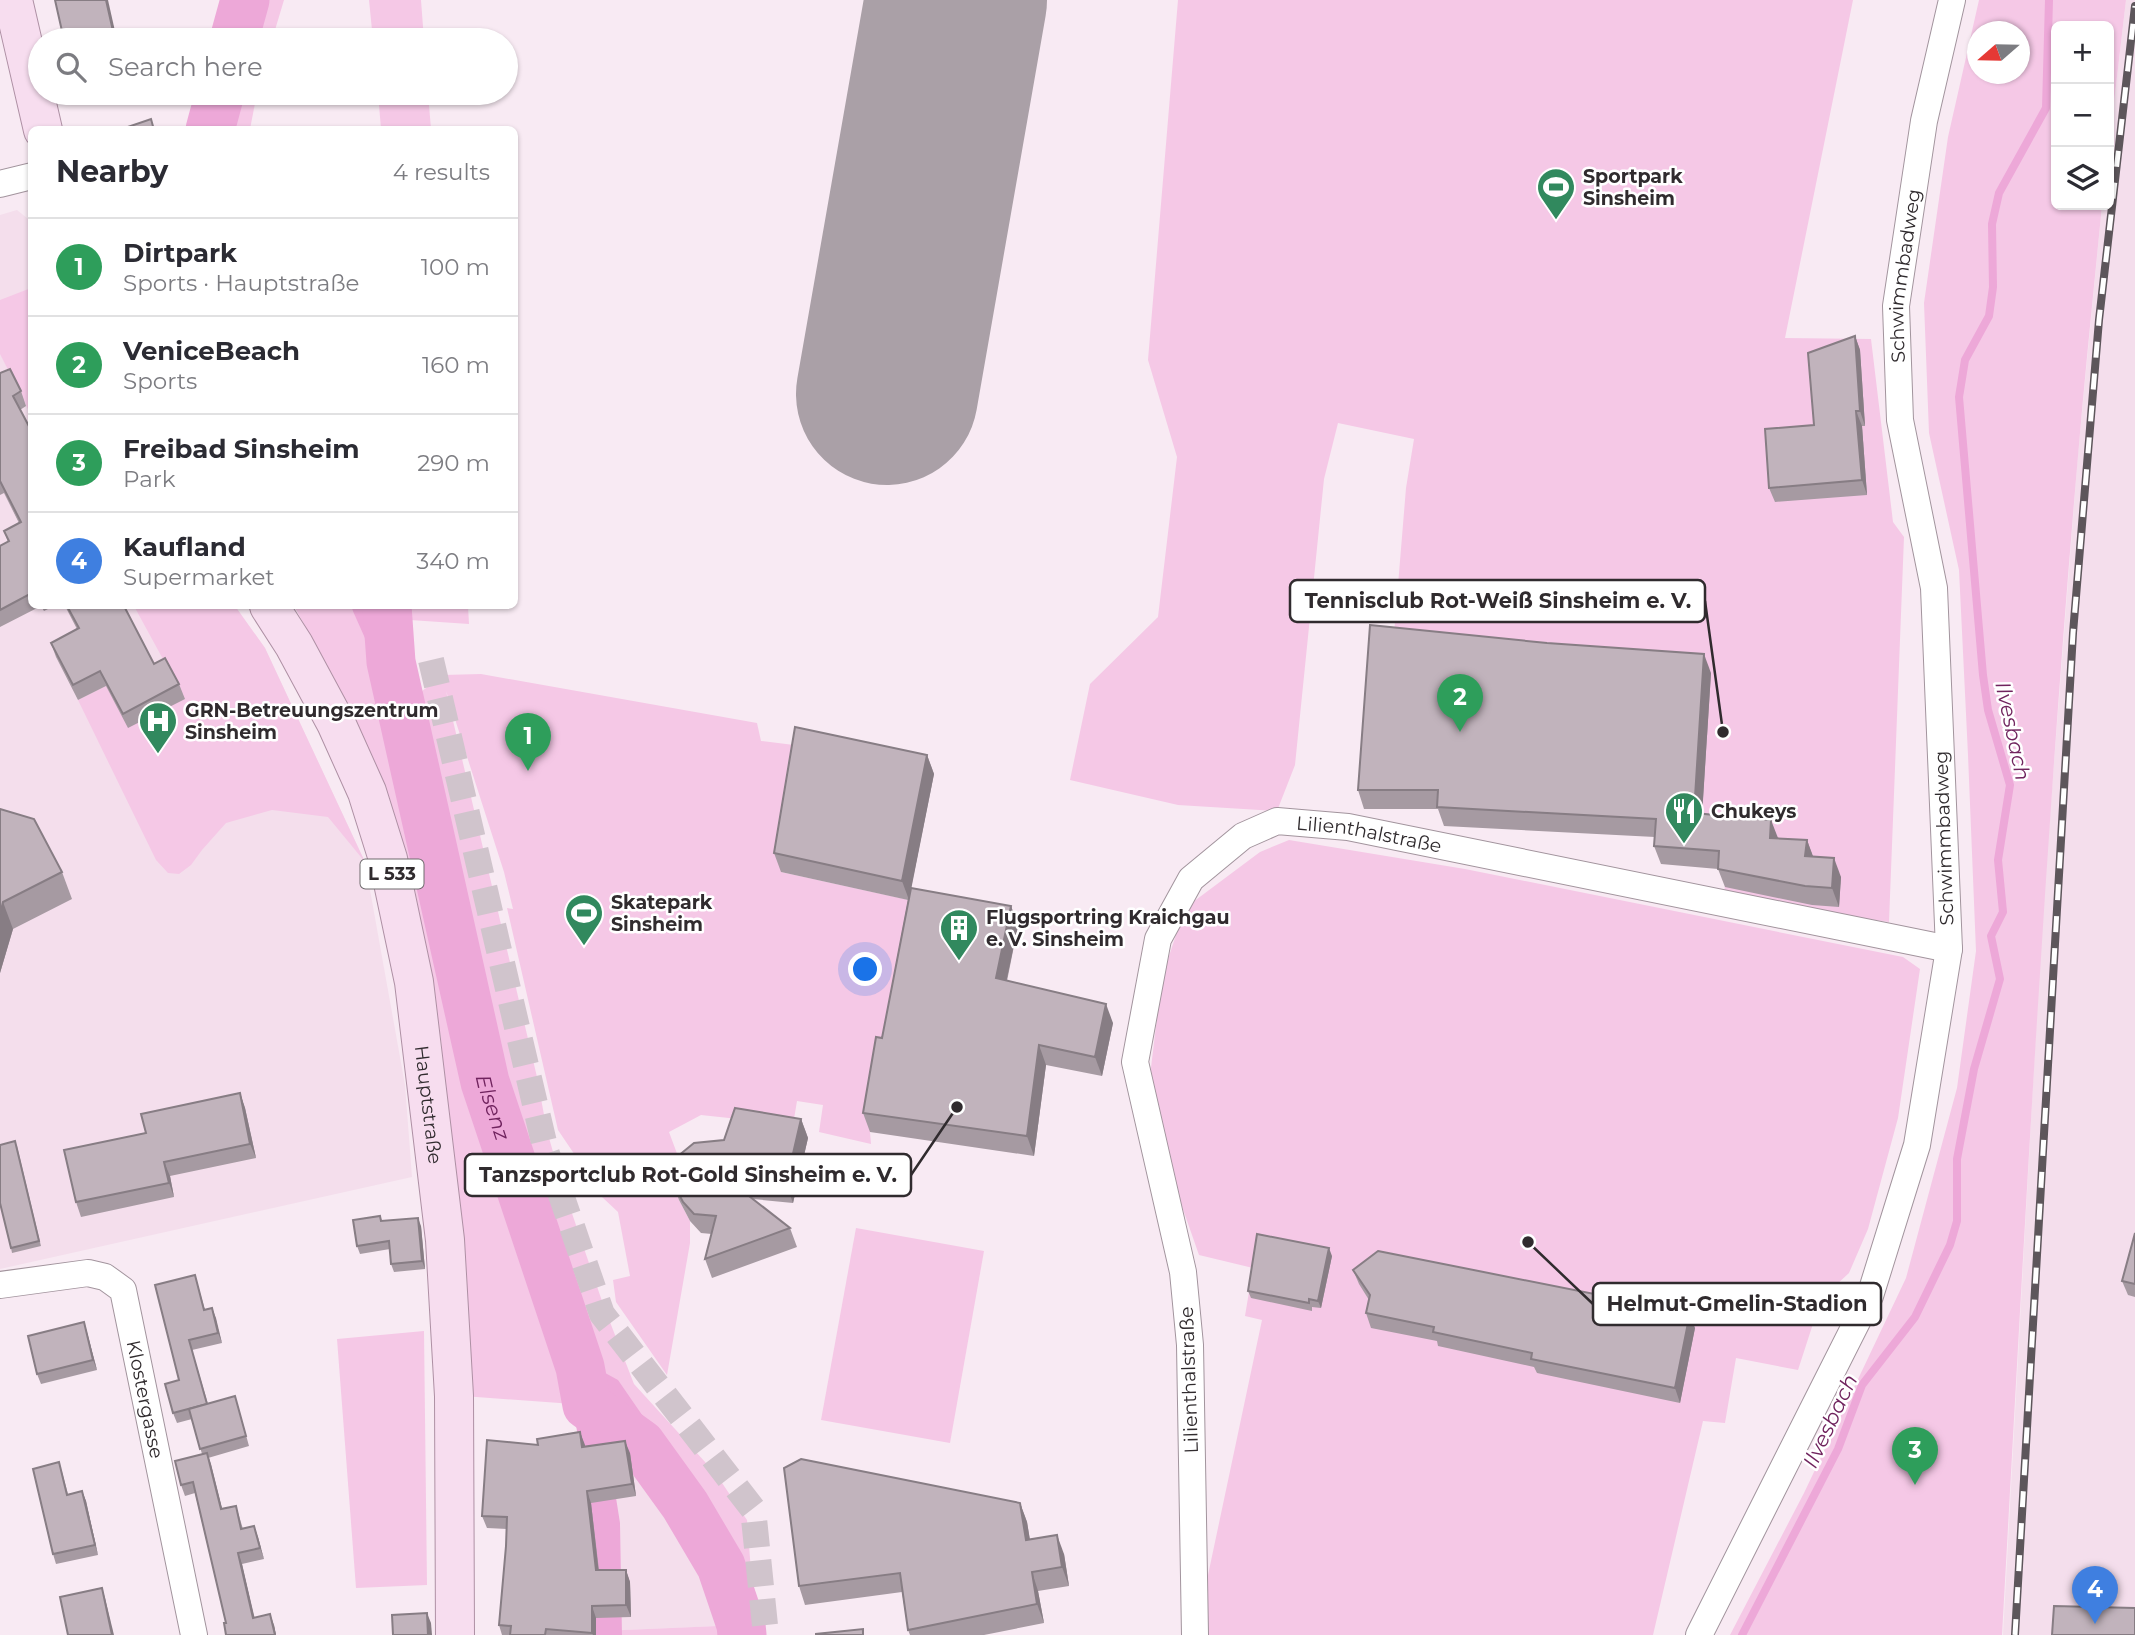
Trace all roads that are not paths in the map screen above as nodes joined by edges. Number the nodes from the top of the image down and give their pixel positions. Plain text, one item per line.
1 (13, 0) edge
2 (1952, 0) edge
3 (28, 65) edge
4 (37, 105) edge
5 (42, 126) edge
6 (28, 177) edge
7 (0, 184) edge
8 (271, 609) edge
9 (1949, 949) junction
10 (0, 1285) edge
11 (194, 1635) edge
12 (455, 1635) edge
13 (1195, 1635) edge
14 (1699, 1635) edge

1 - 3 main road
2 - 9 street, Schwimmbadweg
4 - 5 main road
6 - 7 street
8 - 12 main road, Hauptstraße / L 533
9 - 13 street, Lilienthalstraße
9 - 14 street, Schwimmbadweg
10 - 11 street, Klostergasse

